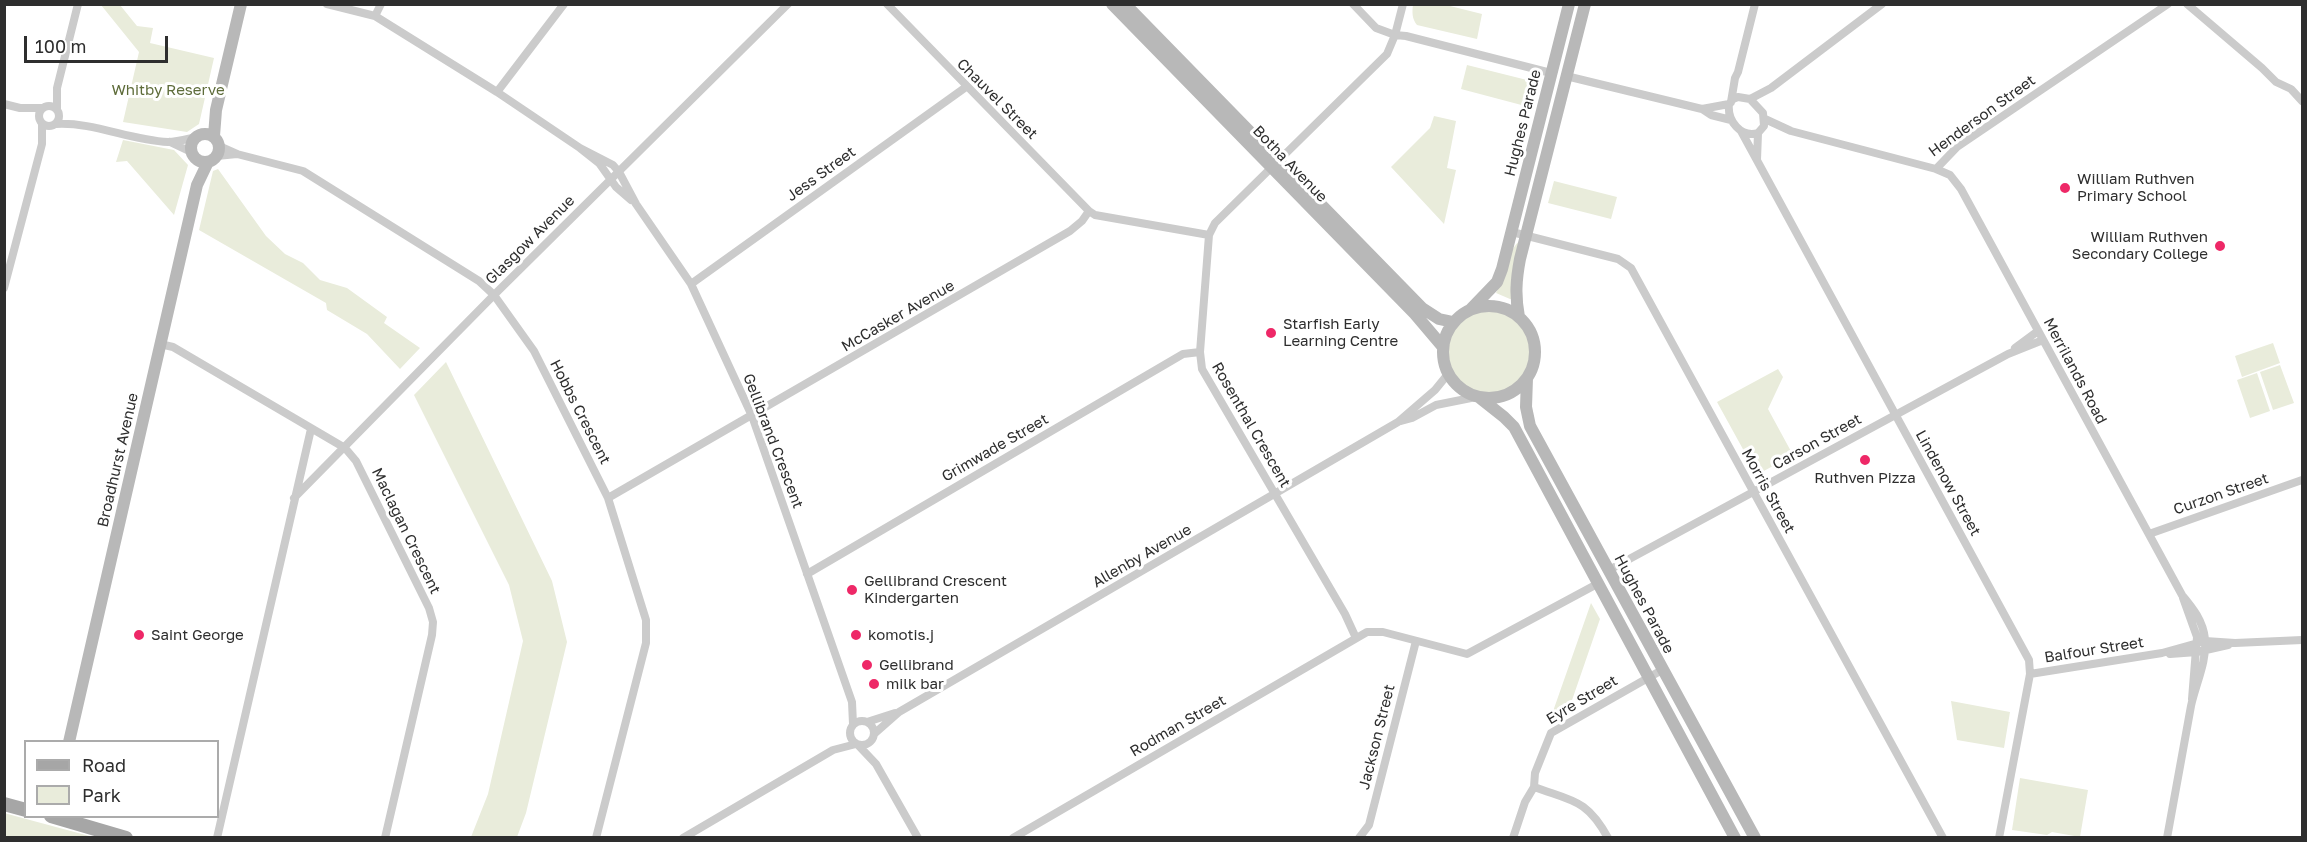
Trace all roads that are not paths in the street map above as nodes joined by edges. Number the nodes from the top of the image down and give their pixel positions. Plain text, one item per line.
1 (78, 4) edge
2 (241, 4) edge
3 (327, 4) edge
4 (381, 4) edge
5 (564, 4) edge
6 (788, 4) edge
7 (887, 4) edge
8 (1112, 4) edge
9 (1125, 4) edge
10 (1353, 4) edge
11 (1403, 4) edge
12 (1569, 4) edge
13 (1585, 4) edge
14 (1755, 4) edge
15 (1881, 4) edge
16 (2168, 4) edge
17 (2187, 4) edge
18 (375, 16) junction
19 (1395, 35) junction
20 (1167, 54) junction
21 (1738, 72) junction
22 (1551, 73) junction
23 (1566, 76) junction
24 (966, 87) junction
25 (57, 88) junction
26 (1771, 88) junction
27 (497, 92) junction
28 (1747, 98) junction
29 (2302, 101) edge
30 (1730, 103) junction
31 (4, 104) edge
32 (46, 107) junction
33 (20, 108) junction
34 (1702, 110) junction
35 (58, 112) junction
36 (1763, 115) junction
37 (1731, 120) junction
38 (47, 123) junction
39 (75, 123) junction
40 (1741, 131) junction
41 (1791, 131) junction
42 (1759, 133) junction
43 (169, 142) junction
44 (580, 147) junction
45 (206, 148) junction
46 (1757, 160) junction
47 (1274, 164) junction
48 (1936, 169) junction
49 (619, 172) junction
50 (611, 180) junction
51 (636, 204) junction
52 (1089, 211) junction
53 (1512, 232) junction
54 (1209, 235) junction
55 (1526, 235) junction
56 (1362, 254) junction
57 (691, 284) junction
58 (4, 288) edge
59 (494, 296) junction
60 (1471, 309) junction
61 (1519, 317) junction
62 (1453, 322) junction
63 (2038, 331) junction
64 (2043, 340) junction
65 (160, 344) junction
66 (1443, 347) junction
67 (1200, 352) junction
68 (2008, 354) junction
69 (1448, 374) junction
70 (1527, 378) junction
71 (1431, 394) junction
72 (1478, 397) junction
73 (1436, 405) junction
74 (1896, 414) junction
75 (752, 416) junction
76 (1398, 422) junction
77 (311, 429) junction
78 (345, 448) junction
79 (2302, 480) edge
80 (1754, 492) junction
81 (1275, 494) junction
82 (294, 498) junction
83 (608, 498) junction
84 (2149, 534) junction
85 (1609, 570) junction
86 (807, 574) junction
87 (1599, 583) junction
88 (1359, 637) junction
89 (2302, 640) edge
90 (1416, 641) junction
91 (2201, 647) junction
92 (1662, 670) junction
93 (2030, 674) junction
94 (1648, 677) junction
95 (852, 702) junction
96 (899, 712) junction
97 (866, 722) junction
98 (852, 729) junction
99 (872, 738) junction
100 (69, 740) edge
101 (857, 744) junction
102 (833, 750) junction
103 (876, 764) junction
104 (1534, 788) junction
105 (4, 804) edge
106 (24, 809) edge
107 (58, 818) edge
108 (126, 837) edge
109 (217, 837) edge
110 (386, 837) edge
111 (596, 837) edge
112 (683, 837) edge
113 (918, 837) edge
114 (1013, 837) edge
115 (1361, 837) edge
116 (1513, 837) edge
117 (1608, 837) edge
118 (1735, 837) edge
119 (1755, 837) edge
120 (1943, 837) edge
121 (1999, 837) edge
122 (2167, 837) edge

1 - 25 street
2 - 45 street, Broadhurst Avenue
3 - 18 street, Gellibrand Crescent
4 - 18 street
5 - 27 street
6 - 49 street, Glasgow Avenue
7 - 24 street, Chauvel Street
8 - 20 street, Botha Avenue
9 - 20 street, Botha Avenue
10 - 19 street
11 - 19 street
12 - 22 street, Hughes Parade
13 - 23 street, Hughes Parade
14 - 21 street
15 - 26 street
16 - 48 street, Henderson Street
17 - 29 street
18 - 27 street, Gellibrand Crescent
19 - 22 street
19 - 47 street
20 - 47 street, Botha Avenue
21 - 28 street
21 - 30 street
22 - 53 street, Hughes Parade
23 - 34 street
23 - 55 street, Hughes Parade
24 - 52 street, Chauvel Street
24 - 57 street, Jess Street
25 - 32 street
25 - 35 street
26 - 28 street
26 - 36 street
27 - 44 street, Gellibrand Crescent
28 - 30 street
28 - 36 street
30 - 34 street
30 - 37 street
31 - 33 street
32 - 33 street
32 - 35 street
32 - 38 street
33 - 38 street
34 - 37 street
35 - 38 street
35 - 39 street
36 - 41 street, Henderson Street
36 - 42 street
37 - 40 street
38 - 39 street
38 - 58 street
39 - 43 street
40 - 42 street
40 - 46 street, Lindenow Street
41 - 42 street, Henderson Street
41 - 48 street, Henderson Street
42 - 46 street
43 - 45 street
43 - 45 street, Hobbs Crescent
44 - 49 street, Gellibrand Crescent
44 - 50 street, Gellibrand Crescent
45 - 59 street, Hobbs Crescent
45 - 65 street, Broadhurst Avenue
46 - 74 street, Lindenow Street
47 - 54 street
47 - 56 street, Botha Avenue
48 - 63 street, Merrilands Road
49 - 50 street, Glasgow Avenue
49 - 51 street, Gellibrand Crescent
50 - 51 street, Gellibrand Crescent
50 - 59 street, Glasgow Avenue
51 - 57 street, Gellibrand Crescent
52 - 54 street
52 - 75 street, McCasker Avenue
53 - 55 street, Morris Street
53 - 60 street, Hughes Parade
54 - 67 street, Rosenthal Crescent
55 - 61 street, Hughes Parade
55 - 80 street, Morris Street
56 - 62 street, Botha Avenue
56 - 66 street, Botha Avenue
57 - 75 street, Gellibrand Crescent
59 - 78 street, Glasgow Avenue
59 - 83 street, Hobbs Crescent
60 - 61 street
60 - 62 street
61 - 70 street
62 - 66 street
63 - 64 street, Merrilands Road
63 - 68 street, Carson Street
64 - 68 street, Carson Street
64 - 84 street, Merrilands Road
65 - 77 street, Maclagan Crescent
65 - 100 street, Broadhurst Avenue
66 - 69 street
67 - 81 street, Rosenthal Crescent
67 - 86 street, Grimwade Street
68 - 74 street, Carson Street
69 - 71 street, Allenby Avenue
69 - 72 street
70 - 72 street
70 - 85 street, Hughes Parade
71 - 73 street
71 - 76 street, Allenby Avenue
72 - 73 street, Allenby Avenue
72 - 87 street, Hughes Parade
73 - 76 street, Allenby Avenue
74 - 80 street, Carson Street
74 - 93 street, Lindenow Street
75 - 83 street, McCasker Avenue
75 - 86 street, Gellibrand Crescent
76 - 81 street, Allenby Avenue
77 - 78 street, Maclagan Crescent
77 - 82 street
78 - 82 street, Glasgow Avenue
78 - 110 street, Maclagan Crescent
79 - 84 street, Curzon Street
80 - 85 street, Carson Street
80 - 120 street, Morris Street
81 - 88 street, Rosenthal Crescent
81 - 96 street, Allenby Avenue
82 - 109 street
83 - 111 street, Hobbs Crescent
84 - 91 street, Merrilands Road
85 - 87 street
85 - 92 street, Hughes Parade
86 - 95 street, Gellibrand Crescent
87 - 90 street
87 - 94 street, Hughes Parade
88 - 90 street
88 - 114 street, Rodman Street
89 - 91 street, Balfour Street
90 - 115 street, Jackson Street
91 - 93 street, Balfour Street
91 - 122 street, Merrilands Road
92 - 94 street, Eyre Street
92 - 119 street, Hughes Parade
93 - 121 street, Lindenow Street
94 - 104 street, Eyre Street
94 - 118 street, Hughes Parade
95 - 97 street, Gellibrand Crescent
95 - 98 street, Gellibrand Crescent
96 - 97 street, Allenby Avenue
96 - 99 street, Allenby Avenue
97 - 98 street
97 - 99 street
98 - 101 street
98 - 102 street
99 - 101 street
99 - 103 street
101 - 102 street
101 - 103 street
102 - 112 street
103 - 113 street
104 - 116 street, Eyre Street
104 - 117 street
105 - 106 main road
107 - 108 main road

